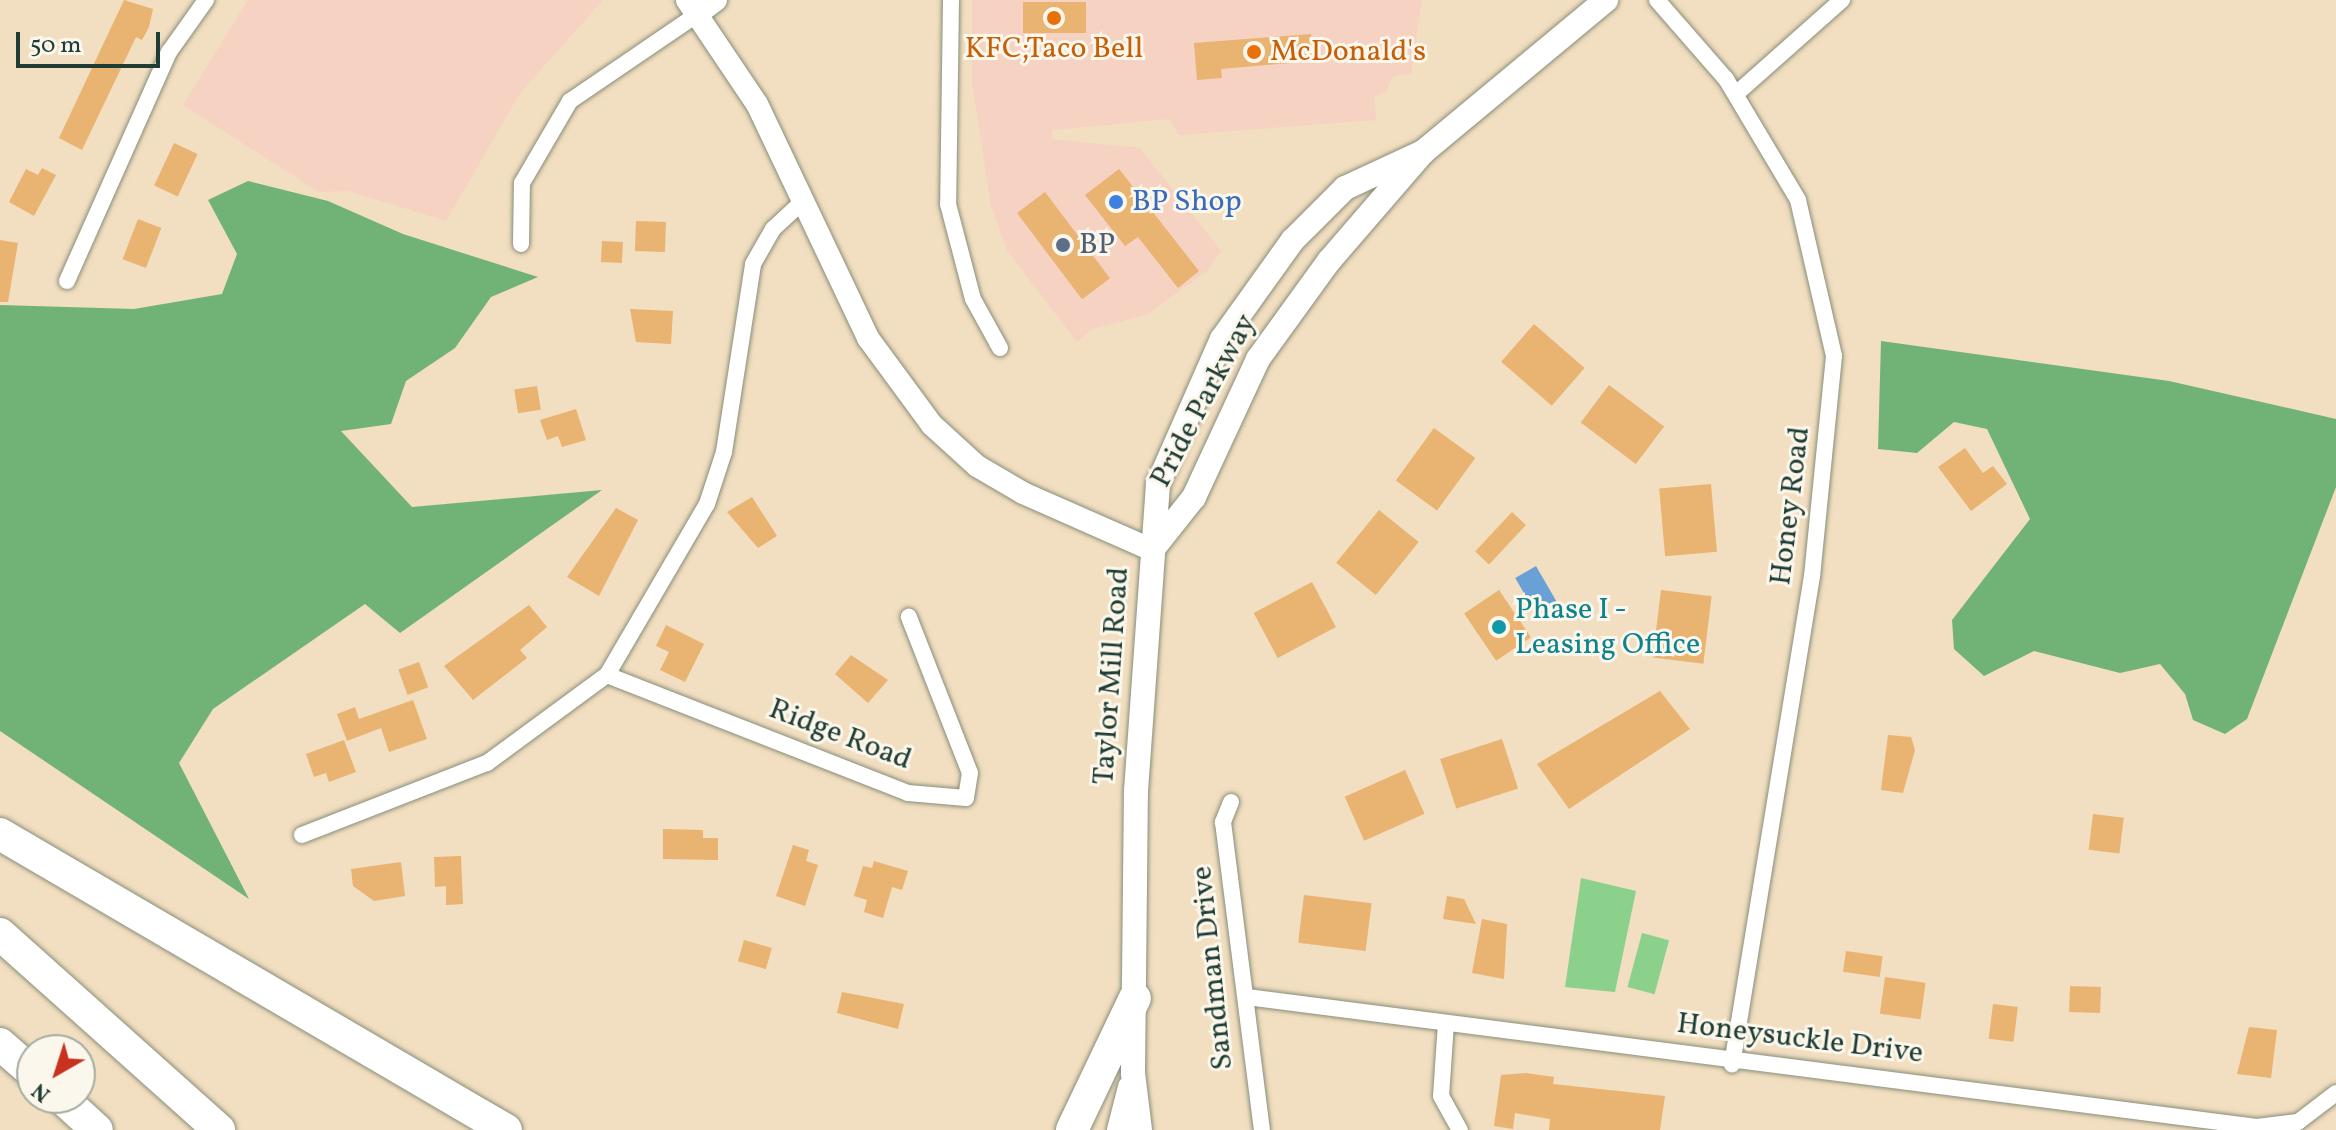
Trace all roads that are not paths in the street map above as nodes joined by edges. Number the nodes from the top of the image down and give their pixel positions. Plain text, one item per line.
1 (206, 0) edge
2 (716, 0) edge
3 (951, 0) edge
4 (1606, 0) edge
5 (1657, 0) edge
6 (1842, 0) edge
7 (692, 7) edge
8 (1736, 94) junction
9 (1423, 152) junction
10 (803, 201) junction
11 (521, 244) dead end
12 (67, 281) dead end
13 (1000, 348) dead end
14 (1152, 550) junction
15 (909, 617) dead end
16 (607, 675) junction
17 (1231, 802) dead end
18 (0, 834) edge
19 (302, 835) dead end
20 (0, 934) edge
21 (1247, 997) junction
22 (1135, 998) junction
23 (1446, 1023) junction
24 (0, 1044) edge
25 (16, 1058) edge
26 (1732, 1064) junction
27 (1133, 1073) junction
28 (2336, 1093) edge
29 (80, 1114) edge
30 (97, 1130) edge
31 (219, 1130) edge
32 (506, 1130) edge
33 (1072, 1130) edge
34 (1119, 1130) edge
35 (1140, 1130) edge
36 (1262, 1130) edge
37 (1460, 1130) edge

1 - 12 street
2 - 7 street
3 - 13 street
4 - 9 main road, Pride Parkway
5 - 8 street, Honey Road
6 - 8 street
7 - 10 street, Taylor Mill Road
7 - 11 street
8 - 26 street, Honey Road
9 - 14 main road, Pride Parkway
9 - 14 main road, Pride Parkway
10 - 14 street, Taylor Mill Road
10 - 16 street
14 - 22 main road, Taylor Mill Road
15 - 16 street, Ridge Road
16 - 19 street
17 - 21 street, Sandman Drive
18 - 32 highway
20 - 31 highway
21 - 23 street, Honeysuckle Drive
21 - 36 street, Sandman Drive
22 - 27 main road, Taylor Mill Road
22 - 33 highway
23 - 26 street, Honeysuckle Drive
23 - 37 street
24 - 25 highway
26 - 28 street, Honeysuckle Drive
27 - 34 main road, Taylor Mill Road
27 - 35 main road, Taylor Mill Road
29 - 30 highway

